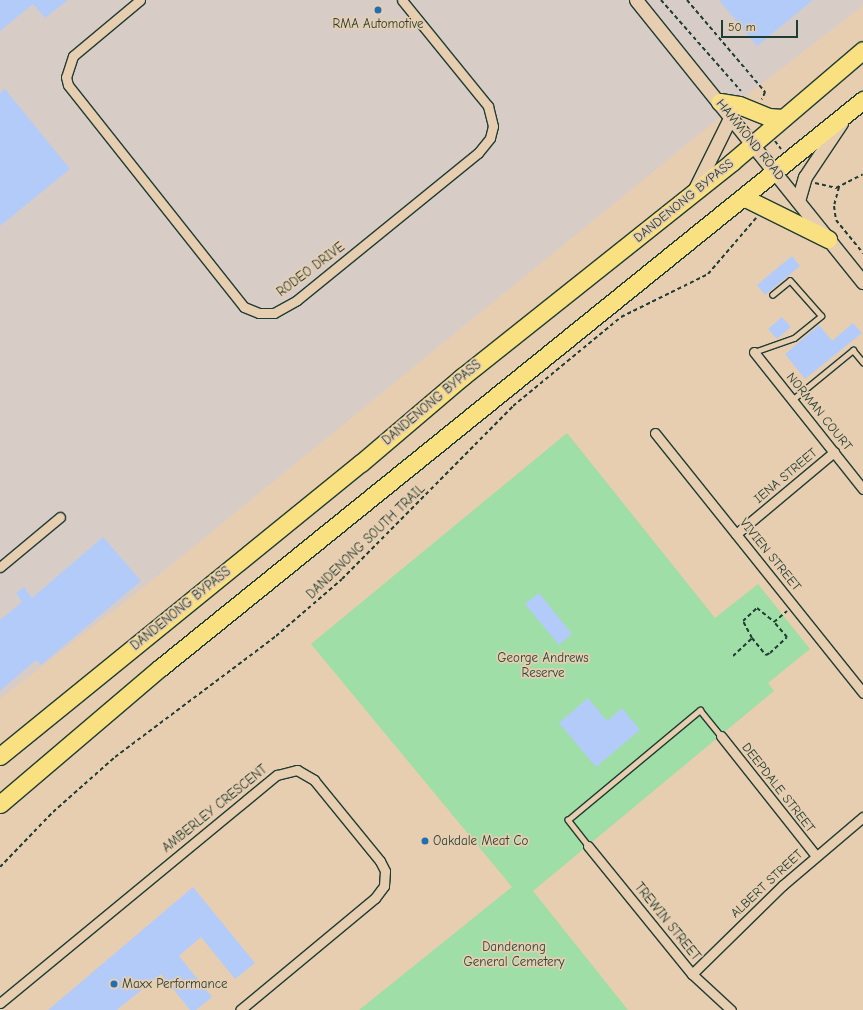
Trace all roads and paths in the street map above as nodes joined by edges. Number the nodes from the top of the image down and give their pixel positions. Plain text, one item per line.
1 (140, 0) edge
2 (402, 0) edge
3 (636, 0) edge
4 (661, 0) edge
5 (687, 0) edge
6 (863, 50) edge
7 (745, 95) dead end
8 (720, 102) junction
9 (760, 103) dead end
10 (857, 105) edge
11 (731, 116) junction
12 (783, 118) junction
13 (753, 144) junction
14 (775, 171) junction
15 (863, 174) edge
16 (857, 179) dead end
17 (840, 187) dead end
18 (693, 193) junction
19 (743, 197) junction
20 (798, 201) junction
21 (745, 235) dead end
22 (828, 239) junction
23 (863, 253) edge
24 (863, 282) edge
25 (774, 295) dead end
26 (754, 352) joint
27 (863, 362) edge
28 (792, 400) junction
29 (655, 434) dead end
30 (834, 452) junction
31 (863, 489) edge
32 (60, 517) dead end
33 (736, 534) junction
34 (0, 566) edge
35 (794, 605) junction
36 (774, 622) junction
37 (752, 638) junction
38 (733, 656) dead end
39 (863, 693) edge
40 (721, 736) joint
41 (0, 756) edge
42 (0, 804) edge
43 (863, 817) edge
44 (588, 846) joint
45 (816, 856) junction
46 (0, 867) edge
47 (692, 974) junction
48 (0, 1003) edge
49 (240, 1010) edge
50 (731, 1010) edge

1 - 2 street, RODEO DRIVE
3 - 8 main road, HAMMOND ROAD
4 - 7 path
5 - 9 path
6 - 12 highway, DANDENONG BYPASS
8 - 11 main road, HAMMOND ROAD
8 - 12 highway
10 - 14 highway
10 - 20 main road
11 - 13 main road, HAMMOND ROAD
11 - 18 main road
12 - 13 highway, DANDENONG BYPASS
13 - 14 main road, HAMMOND ROAD
13 - 18 highway, DANDENONG BYPASS
14 - 19 highway
14 - 20 main road, HAMMOND ROAD
15 - 16 path
17 - 23 path
18 - 41 highway, DANDENONG BYPASS
19 - 22 highway
19 - 42 highway
20 - 22 main road, HAMMOND ROAD
21 - 46 path, DANDENONG SOUTH TRAIL
22 - 24 main road, HAMMOND ROAD
25 - 26 lane
26 - 28 street, NORMAN COURT
27 - 28 lane
28 - 30 street, NORMAN COURT
29 - 33 street, VIVIEN STREET
30 - 31 street, NORMAN COURT
30 - 33 street, IENA STREET
32 - 34 street
33 - 35 street, VIVIEN STREET
35 - 36 path
35 - 39 street, VIVIEN STREET
36 - 37 path
36 - 37 path
37 - 38 path
40 - 44 lane
40 - 45 street, DEEPDALE STREET
43 - 45 street, ALBERT STREET
44 - 47 street, TREWIN STREET
45 - 47 street, ALBERT STREET
47 - 50 street, TREWIN STREET
48 - 49 street, AMBERLEY CRESCENT

